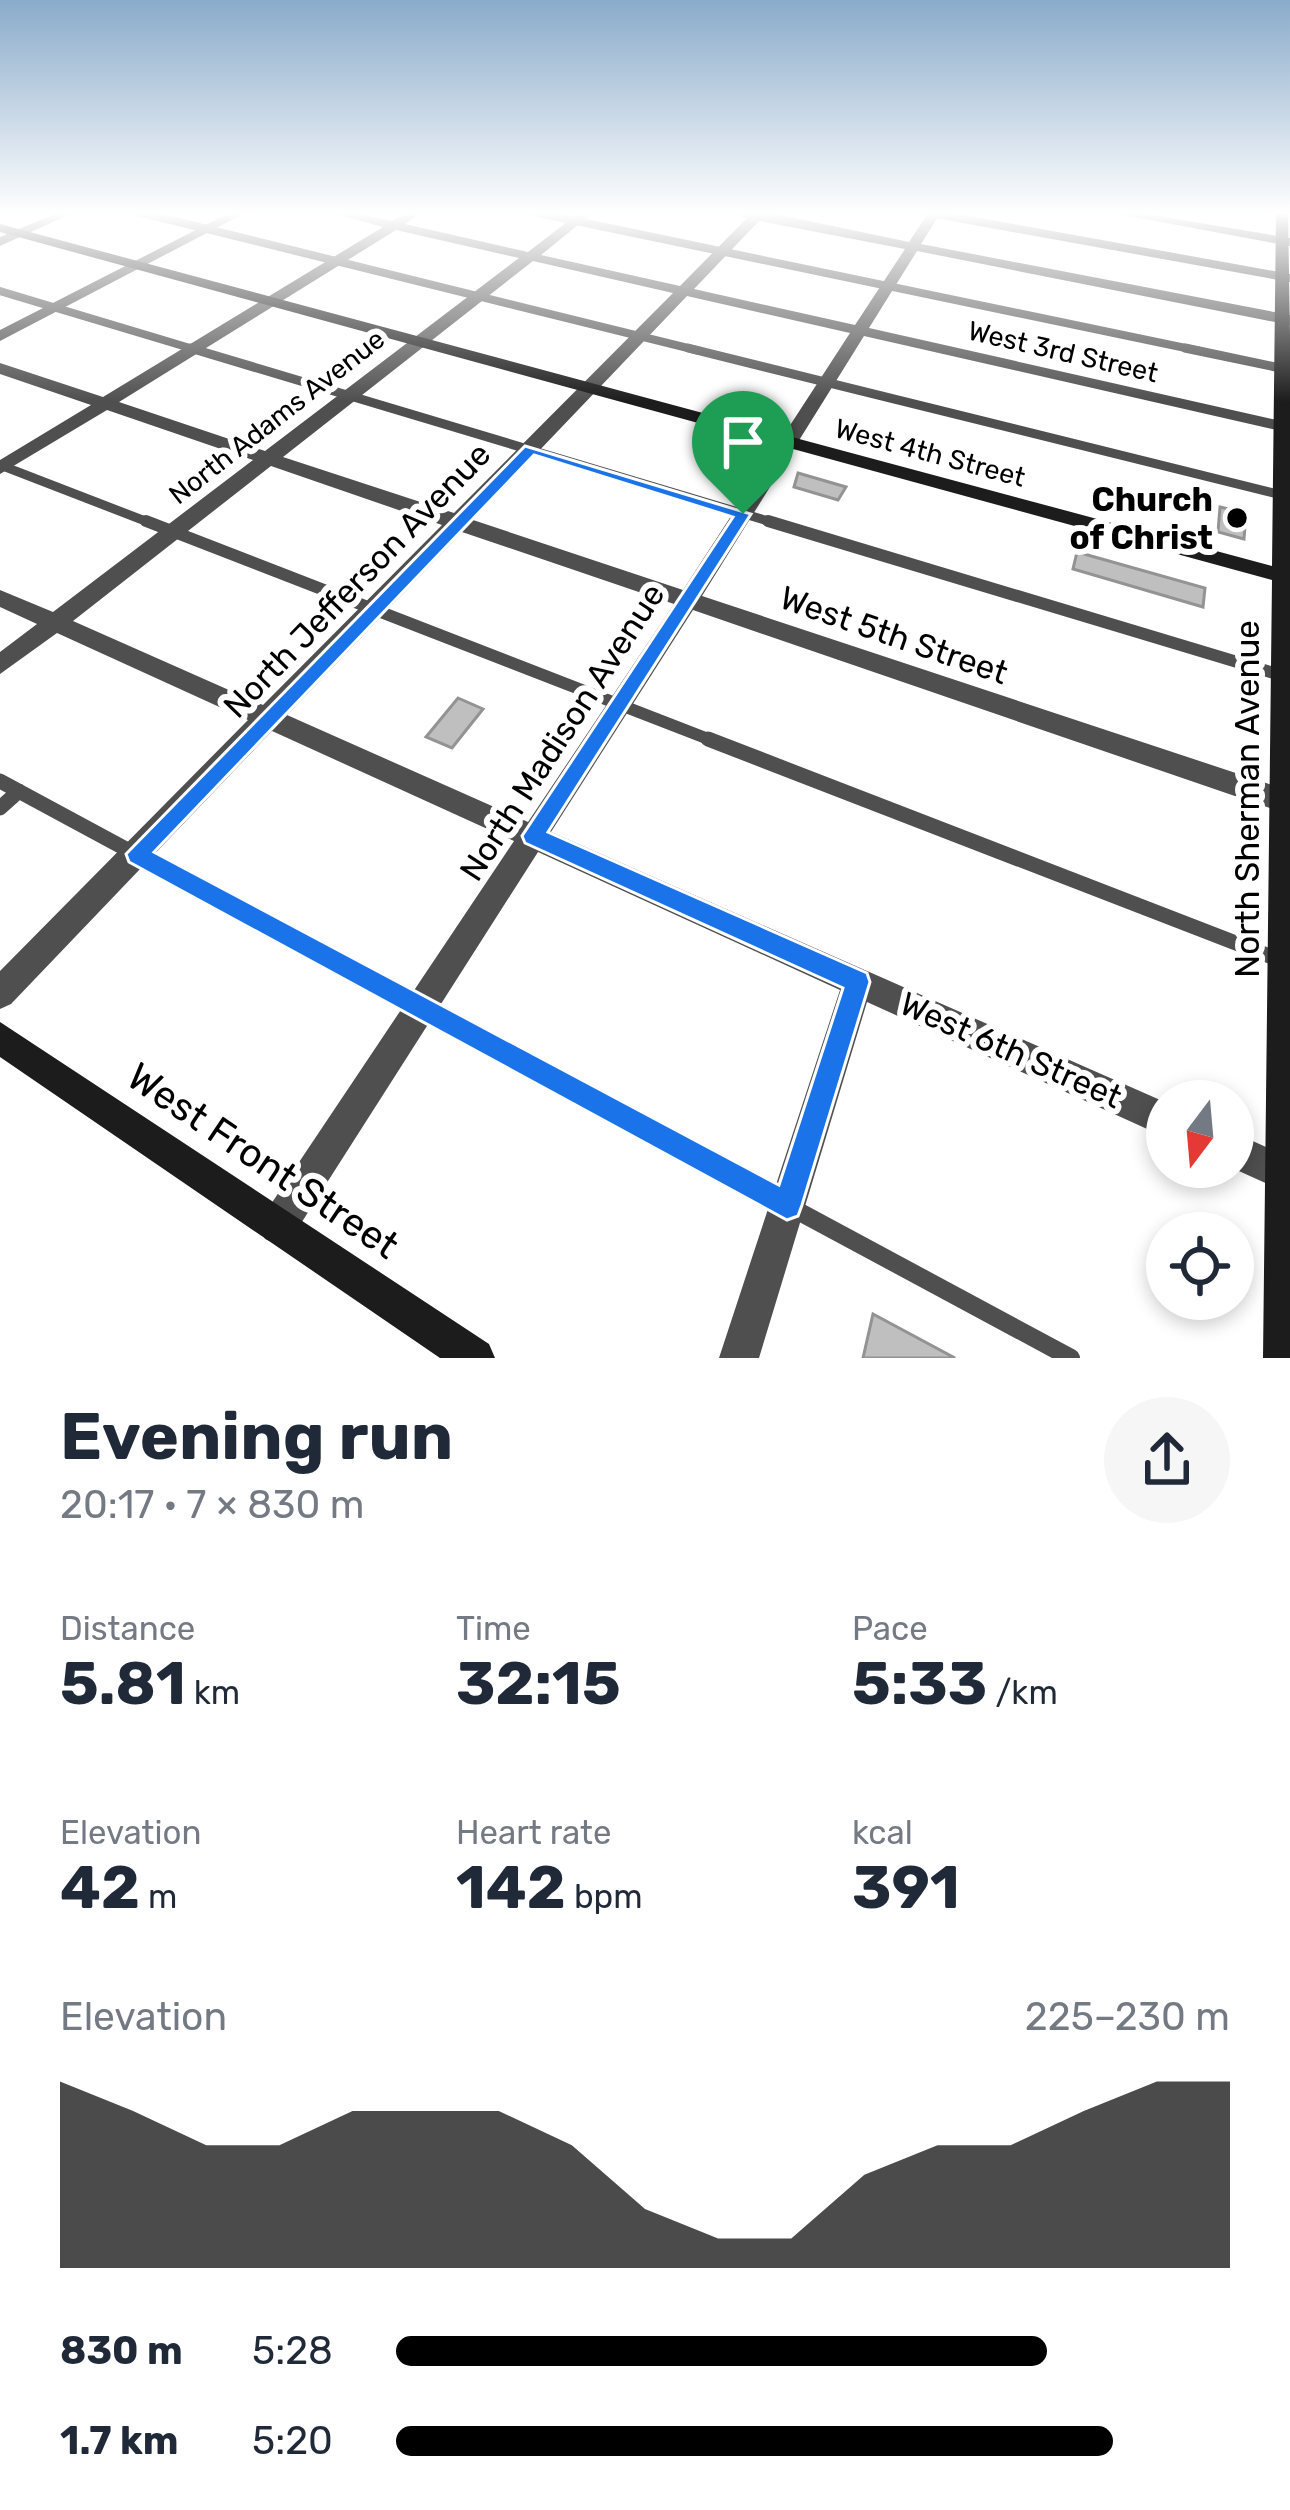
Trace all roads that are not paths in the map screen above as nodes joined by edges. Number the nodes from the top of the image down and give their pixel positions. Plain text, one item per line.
1 (118, 275) edge
2 (171, 275) edge
3 (313, 275) edge
4 (395, 275) edge
5 (505, 275) edge
6 (616, 275) edge
7 (700, 275) edge
8 (836, 275) edge
9 (895, 275) edge
10 (1060, 275) edge
11 (1286, 277) edge
12 (888, 286) junction
13 (0, 291) edge
14 (685, 291) junction
15 (478, 296) junction
16 (269, 302) junction
17 (56, 307) junction
18 (1285, 319) edge
19 (859, 330) junction
20 (0, 336) edge
21 (640, 336) junction
22 (418, 343) junction
23 (194, 348) junction
24 (0, 368) edge
25 (1285, 369) edge
26 (825, 382) junction
27 (589, 389) junction
28 (349, 396) junction
29 (106, 403) junction
30 (1285, 427) edge
31 (786, 442) junction
32 (531, 449) junction
33 (269, 457) junction
34 (1, 467) edge
35 (1286, 496) edge
36 (743, 514) junction
37 (460, 522) junction
38 (172, 532) junction
39 (1286, 577) edge
40 (0, 598) edge
41 (688, 600) junction
42 (374, 610) junction
43 (55, 622) junction
44 (0, 665) edge
45 (1286, 677) edge
46 (619, 705) junction
47 (270, 718) junction
48 (0, 781) edge
49 (19, 791) junction
50 (1286, 802) edge
51 (0, 808) edge
52 (533, 836) junction
53 (137, 854) junction
54 (1286, 963) edge
55 (858, 982) junction
56 (0, 993) edge
57 (421, 1007) junction
58 (0, 1038) edge
59 (1146, 1112) edge
60 (1254, 1160) edge
61 (1286, 1174) edge
62 (787, 1205) junction
63 (278, 1226) junction
64 (475, 1358) edge
65 (739, 1358) edge
66 (1071, 1358) edge
67 (1283, 1358) edge

1 - 17 street
2 - 16 street, West 4th Street
3 - 16 street
4 - 15 lane
5 - 15 street, North Adams Avenue
6 - 14 street, West 3rd Street
7 - 14 street, North Jefferson Avenue
8 - 12 lane
9 - 12 street, North Madison Avenue
10 - 18 street
11 - 18 street, North Sherman Avenue
12 - 19 street, North Madison Avenue
12 - 25 lane
13 - 17 lane
14 - 19 street, West 3rd Street
14 - 21 street, North Jefferson Avenue
15 - 21 lane
15 - 22 street, North Adams Avenue
16 - 22 street, West 4th Street
16 - 23 street
17 - 20 street
17 - 23 lane
18 - 25 street, North Sherman Avenue
19 - 26 street, North Madison Avenue
19 - 30 street, West 3rd Street
21 - 26 lane
21 - 27 street, North Jefferson Avenue
22 - 27 street, West 4th Street
22 - 28 street, North Adams Avenue
23 - 28 lane
23 - 29 street
24 - 29 street, West 5th Street
25 - 30 street, North Sherman Avenue
26 - 31 street, North Madison Avenue
26 - 35 lane
27 - 31 street, West 4th Street
27 - 32 street, North Jefferson Avenue
28 - 32 lane
28 - 33 street, North Adams Avenue
29 - 33 street, West 5th Street
29 - 34 street
30 - 35 street, North Sherman Avenue
31 - 36 street, North Madison Avenue
31 - 39 street, West 4th Street
32 - 36 lane
32 - 37 street, North Jefferson Avenue
33 - 37 street, West 5th Street
33 - 38 street, North Adams Avenue
34 - 38 lane
35 - 39 street, North Sherman Avenue
36 - 41 street, North Madison Avenue
36 - 45 lane
37 - 41 street, West 5th Street
37 - 42 street, North Jefferson Avenue
38 - 42 lane
38 - 43 street, North Adams Avenue
39 - 45 street, North Sherman Avenue
40 - 43 street, West 6th Street
41 - 46 street, North Madison Avenue
41 - 50 street, West 5th Street
42 - 46 lane
42 - 47 street, North Jefferson Avenue
43 - 44 street, North Adams Avenue
43 - 47 street, West 6th Street
45 - 50 street, North Sherman Avenue
46 - 52 street, North Madison Avenue
46 - 54 lane
47 - 52 street, West 6th Street
47 - 53 street, North Jefferson Avenue
48 - 49 lane
49 - 51 lane
49 - 53 lane
50 - 54 street, North Sherman Avenue
52 - 55 street, West 6th Street
52 - 57 street, North Madison Avenue
53 - 56 street, North Jefferson Avenue
53 - 57 lane
54 - 61 street, North Sherman Avenue
55 - 59 street, West 6th Street
55 - 62 street
57 - 62 lane
57 - 63 street, North Madison Avenue
58 - 63 street, West Front Street
60 - 61 street
61 - 67 street, North Sherman Avenue
62 - 65 street
62 - 66 lane
63 - 64 street, West Front Street

